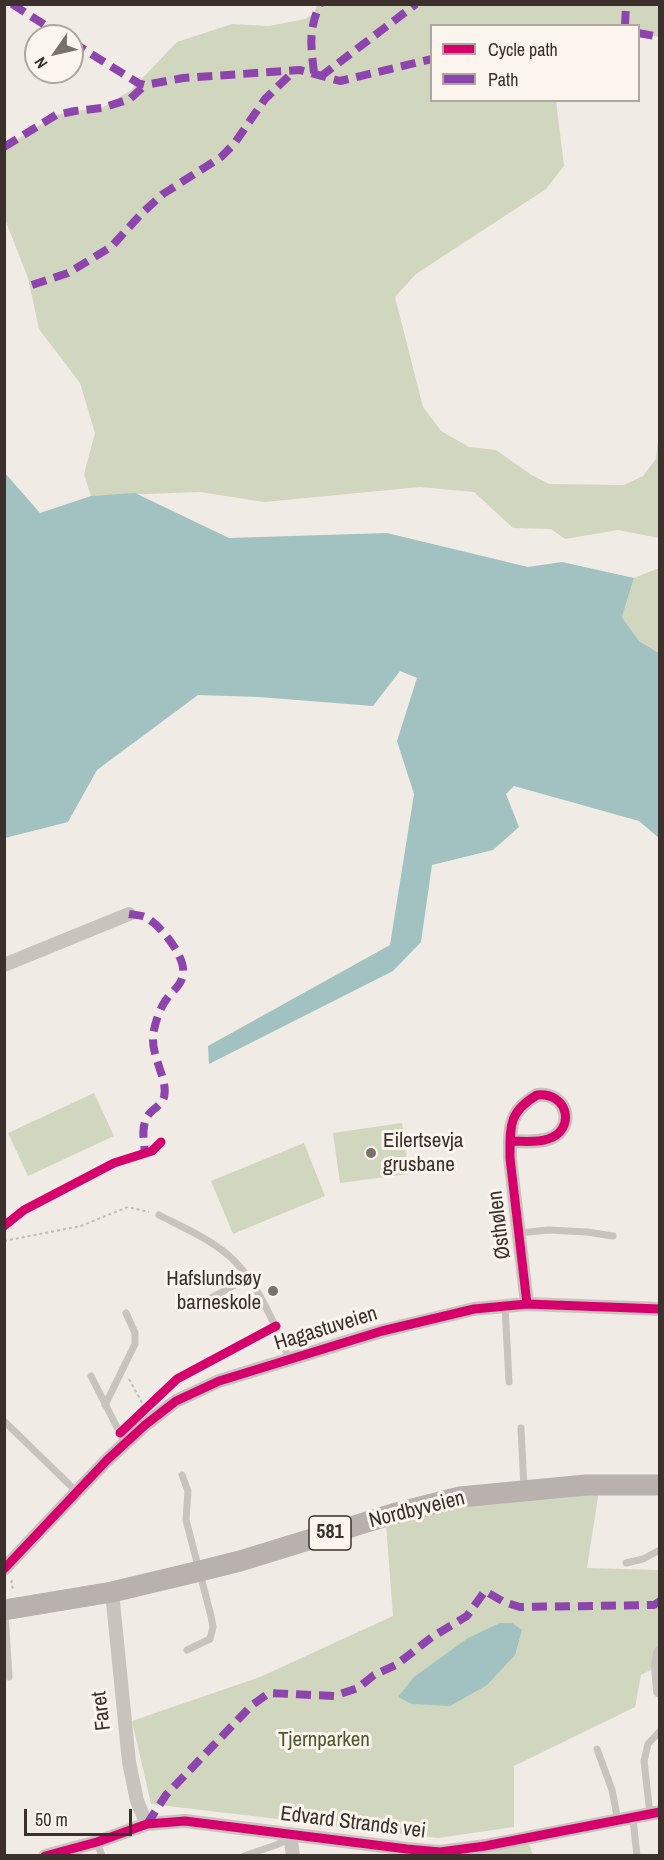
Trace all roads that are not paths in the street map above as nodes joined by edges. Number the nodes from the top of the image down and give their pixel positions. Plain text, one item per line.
1 (129, 914) dead end
2 (4, 965) edge
3 (510, 1141) dead end
4 (159, 1215) road end
5 (519, 1233) junction
6 (613, 1236) dead end
7 (248, 1278) junction
8 (527, 1304) junction
9 (194, 1306) dead end
10 (505, 1306) junction
11 (660, 1309) edge
12 (126, 1313) dead end
13 (289, 1359) junction
14 (91, 1376) dead end
15 (509, 1382) dead end
16 (105, 1405) junction
17 (4, 1421) edge
18 (521, 1428) dead end
19 (123, 1438) junction
20 (182, 1475) dead end
21 (660, 1485) edge
22 (524, 1491) junction
23 (77, 1492) junction
24 (660, 1550) edge
25 (626, 1563) dead end
26 (4, 1569) edge
27 (200, 1571) junction
28 (112, 1592) junction
29 (4, 1611) edge
30 (187, 1650) dead end
31 (660, 1653) edge
32 (9, 1677) dead end
33 (660, 1690) edge
34 (660, 1731) edge
35 (597, 1749) dead end
36 (655, 1813) edge
37 (633, 1819) junction
38 (618, 1821) junction
39 (147, 1824) junction
40 (291, 1836) junction
41 (100, 1849) edge
42 (440, 1854) edge
43 (45, 1856) edge
44 (244, 1856) edge
45 (293, 1856) edge
46 (637, 1856) edge

1 - 2 street
3 - 5 street, Østhølen
4 - 7 lane
5 - 6 lane
5 - 8 street, Østhølen
7 - 9 lane
7 - 13 lane
8 - 10 street, Hagastuveien
8 - 11 street, Hagastuveien
10 - 13 street, Hagastuveien
10 - 15 lane
12 - 16 lane
13 - 19 street, Hagastuveien
14 - 16 lane
16 - 19 lane
17 - 23 lane
18 - 22 lane
19 - 23 street, Hagastuveien
20 - 27 lane
21 - 22 main road, Nordbyveien / 581
22 - 27 main road, Nordbyveien / 581
23 - 26 street, Hagastuveien
24 - 25 lane
27 - 28 main road, Nordbyveien / 581
27 - 30 lane
28 - 29 main road, Nordbyveien / 581
28 - 39 street, Faret
29 - 32 lane
31 - 33 street
34 - 36 lane
35 - 38 lane
36 - 37 street, Edvard Strands vei
37 - 38 street, Edvard Strands vei
37 - 46 lane
38 - 42 street, Edvard Strands vei
39 - 40 street, Edvard Strands vei
39 - 41 street, Edvard Strands vei
40 - 42 street, Edvard Strands vei
40 - 44 lane
40 - 45 street
41 - 43 street, Edvard Strands vei

